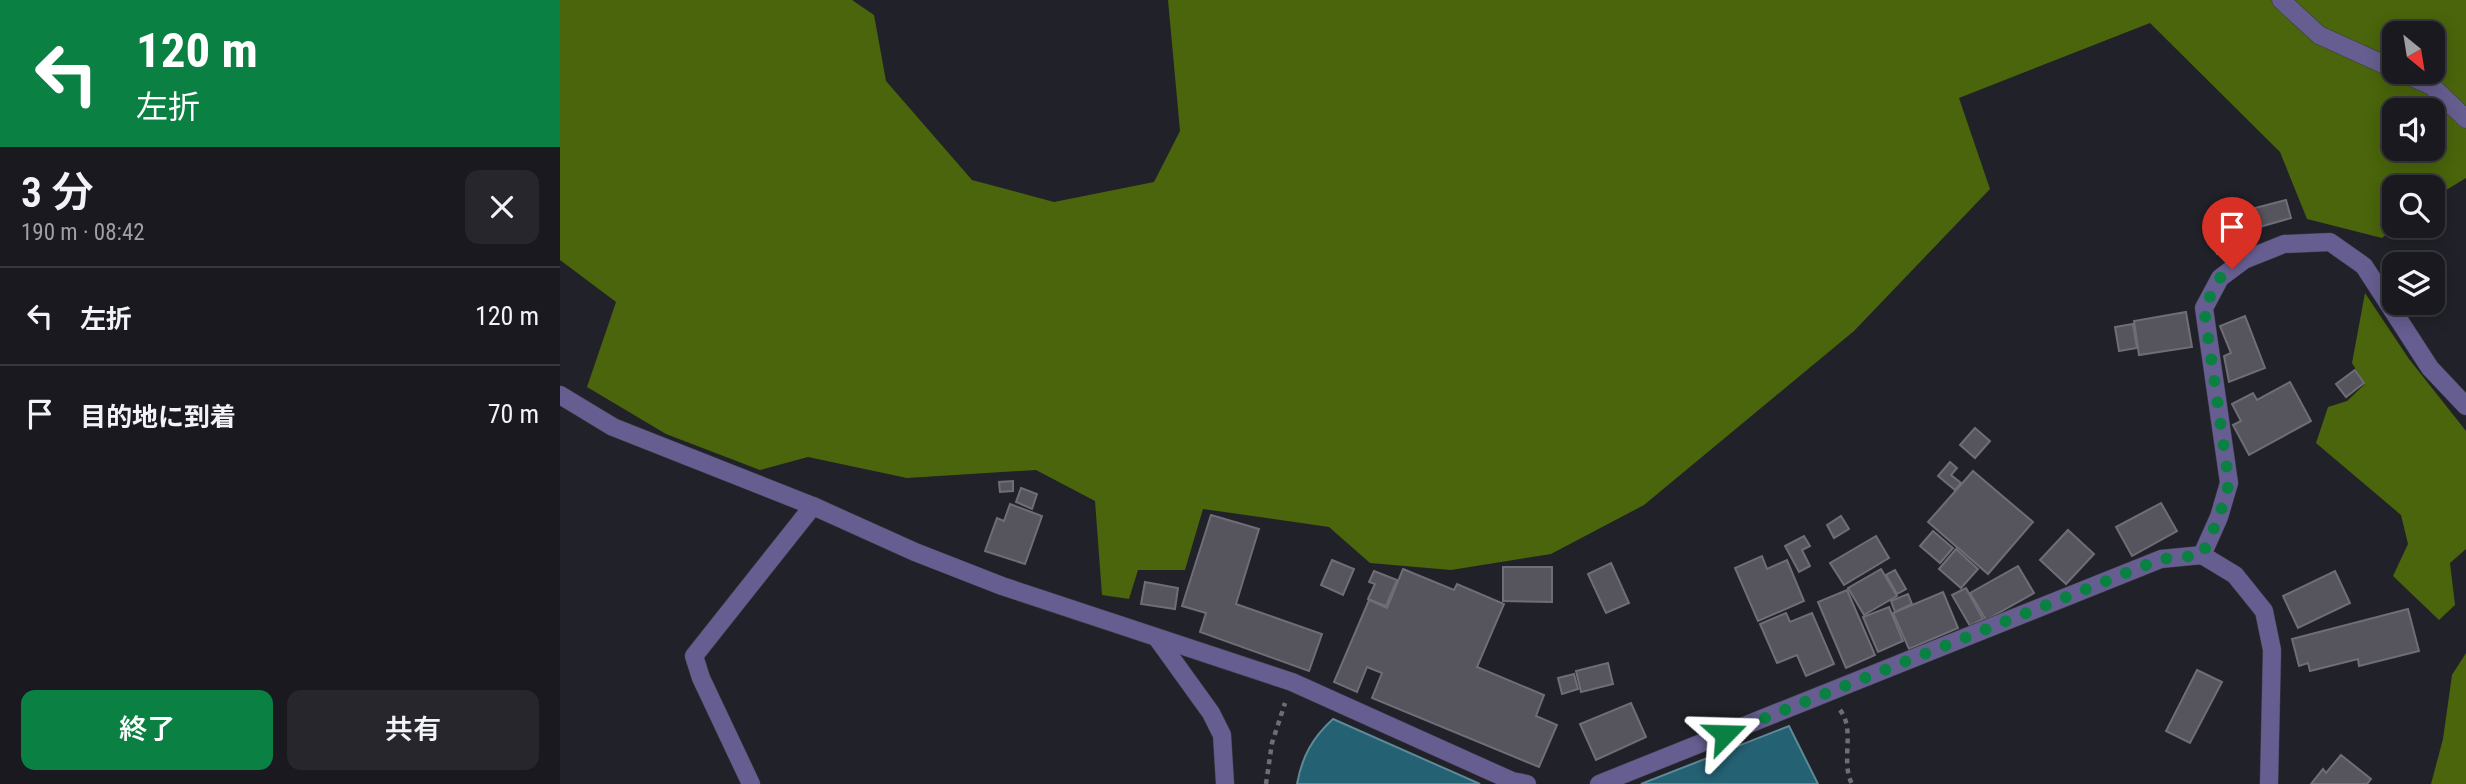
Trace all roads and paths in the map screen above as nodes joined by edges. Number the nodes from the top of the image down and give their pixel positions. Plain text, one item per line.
1 (2281, 0) edge
2 (2382, 64) edge
3 (2427, 84) edge
4 (2466, 119) edge
5 (560, 395) edge
6 (2466, 406) edge
7 (813, 506) junction
8 (2202, 555) junction
9 (1157, 638) junction
10 (1292, 682) junction
11 (1825, 693) junction
12 (751, 784) edge
13 (1224, 784) edge
14 (1266, 784) edge
15 (1527, 784) edge
16 (1599, 784) edge
17 (1852, 784) edge
18 (2269, 784) edge

1 - 2 street
3 - 4 street
5 - 7 street
6 - 8 street
7 - 9 street
7 - 12 street
8 - 11 street
8 - 18 street
9 - 10 street
9 - 13 street
10 - 14 path
10 - 15 street
11 - 16 street
11 - 17 path

